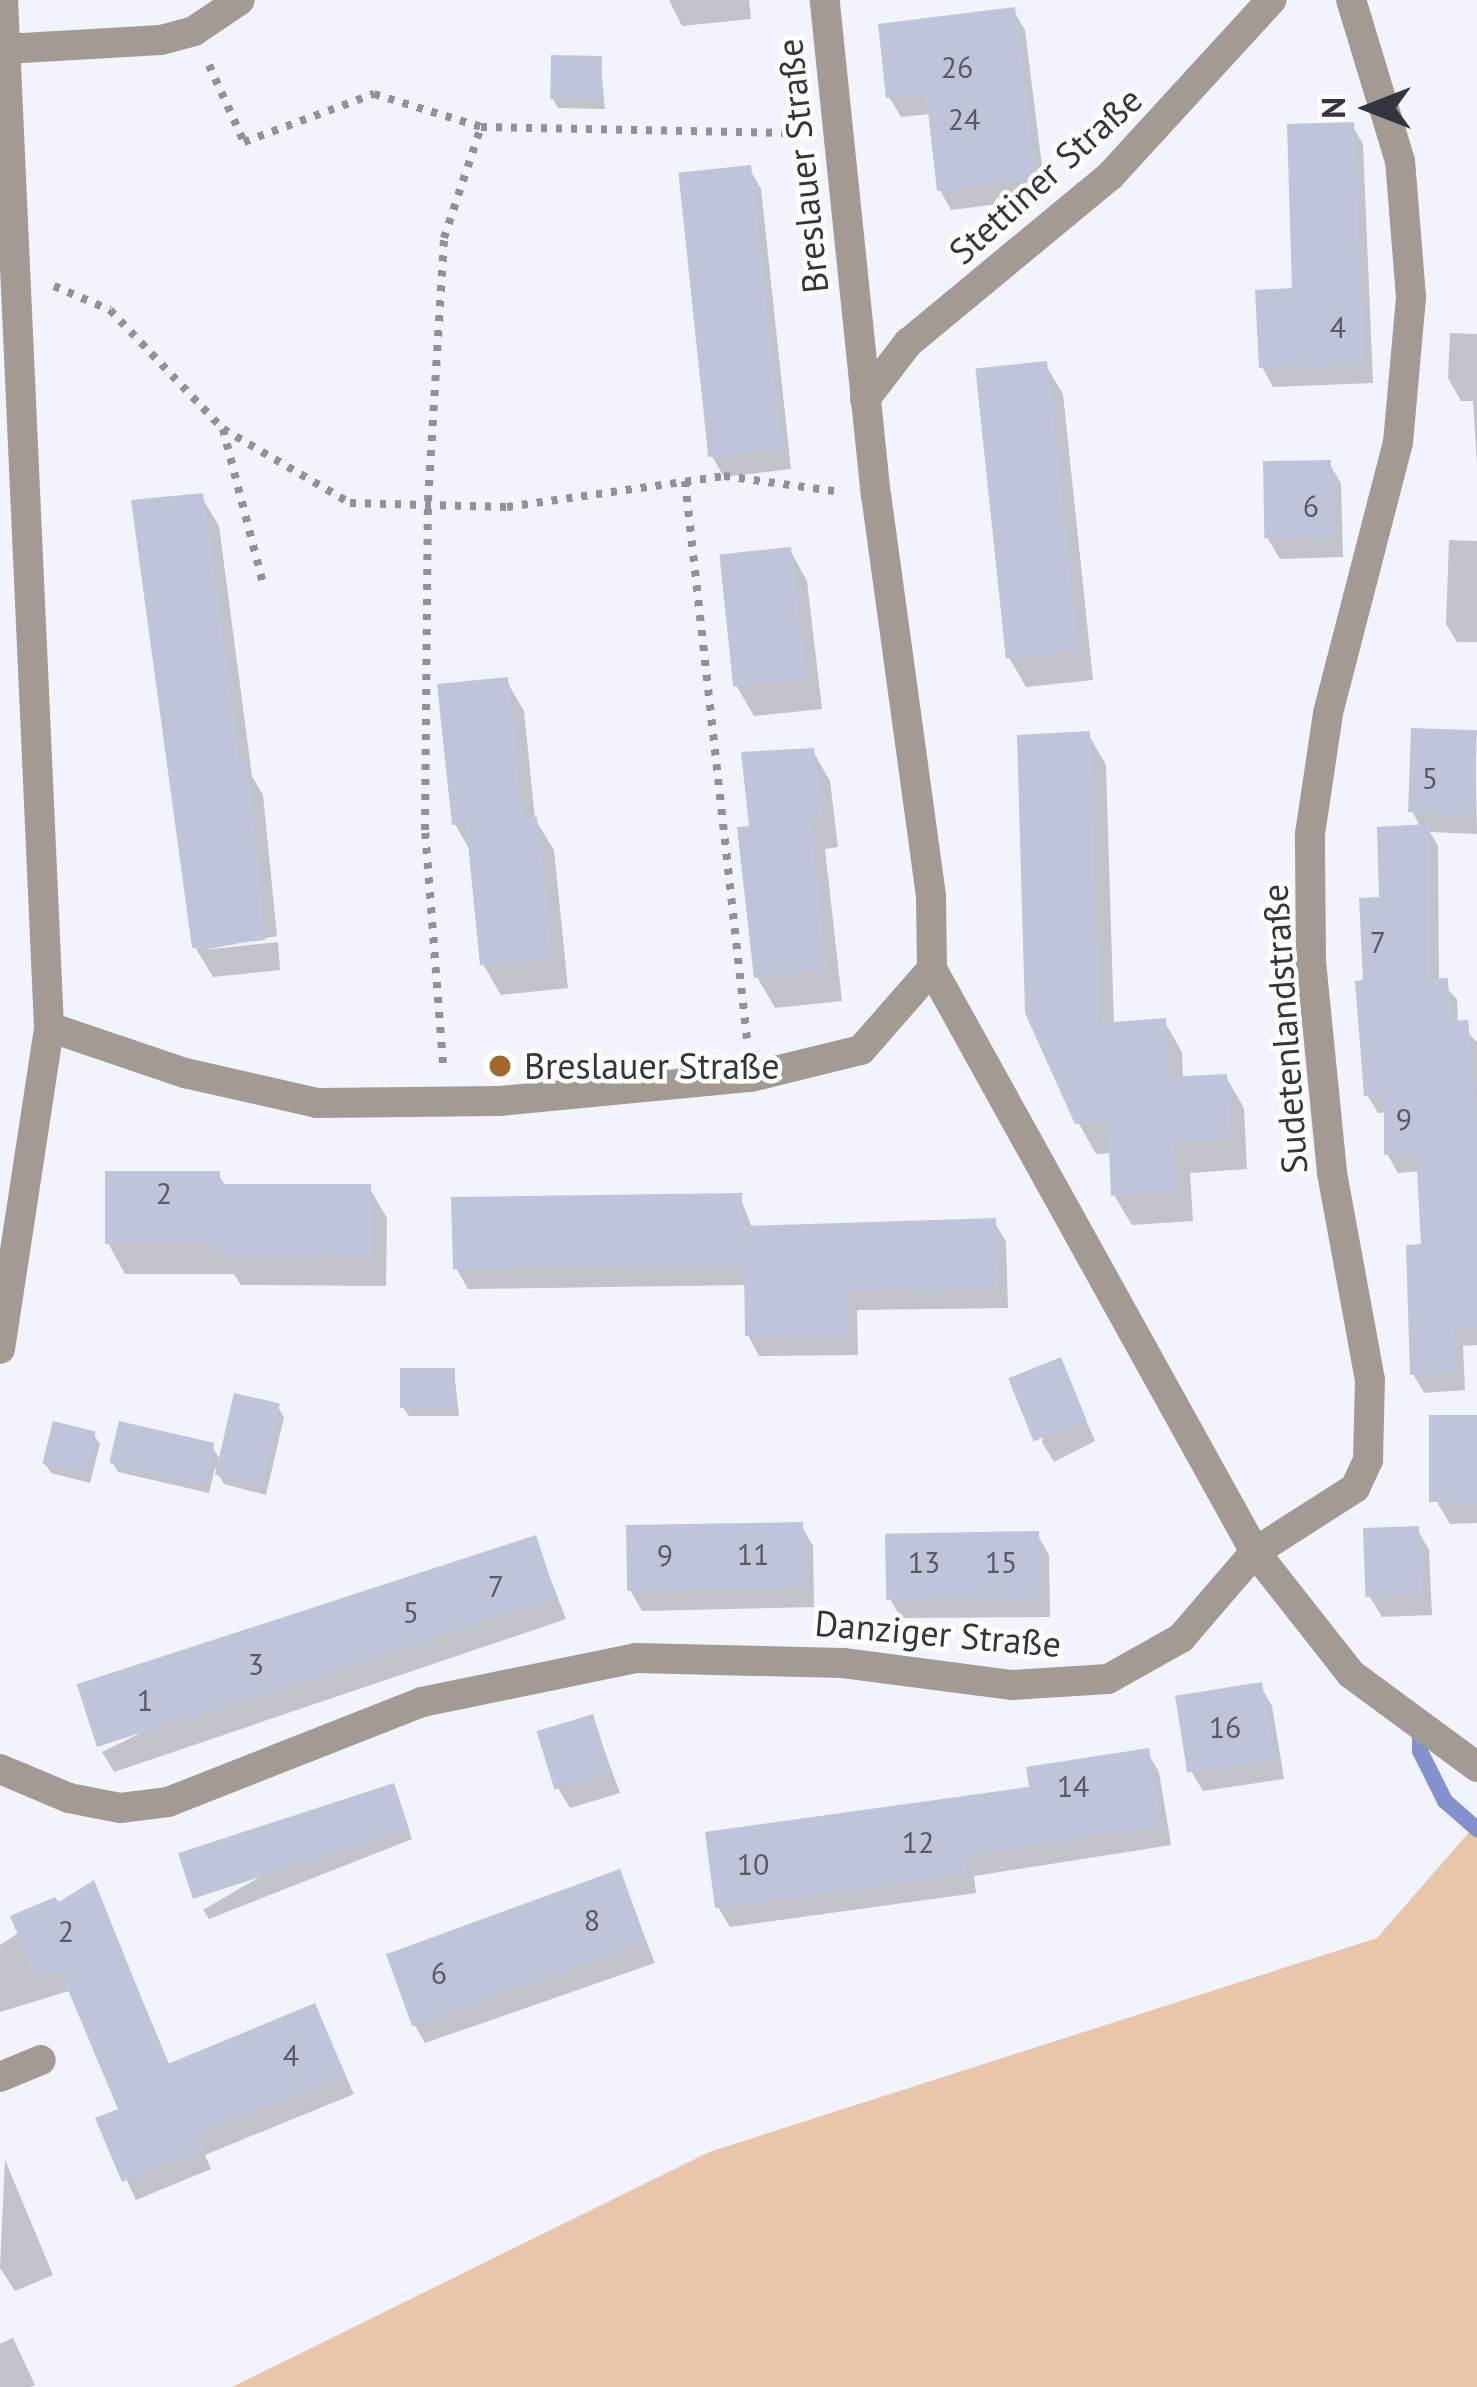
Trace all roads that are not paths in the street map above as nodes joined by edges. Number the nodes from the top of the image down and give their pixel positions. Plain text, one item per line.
1 (3, 0) edge
2 (240, 0) edge
3 (825, 0) edge
4 (1271, 0) edge
5 (1351, 0) edge
6 (5, 49) junction
7 (865, 399) junction
8 (932, 969) junction
9 (49, 1027) junction
10 (0, 1349) edge
11 (1255, 1552) junction
12 (1477, 1767) edge
13 (0, 1769) edge
14 (41, 2060) dead end
15 (0, 2077) edge

1 - 6 street
2 - 6 street
3 - 7 street, Breslauer Straße
4 - 7 street, Stettiner Straße
5 - 11 street, Sudetenlandstraße
6 - 9 street
7 - 8 street, Breslauer Straße
8 - 9 street
8 - 11 street
9 - 10 street
11 - 12 street
11 - 13 street, Danziger Straße
14 - 15 street

